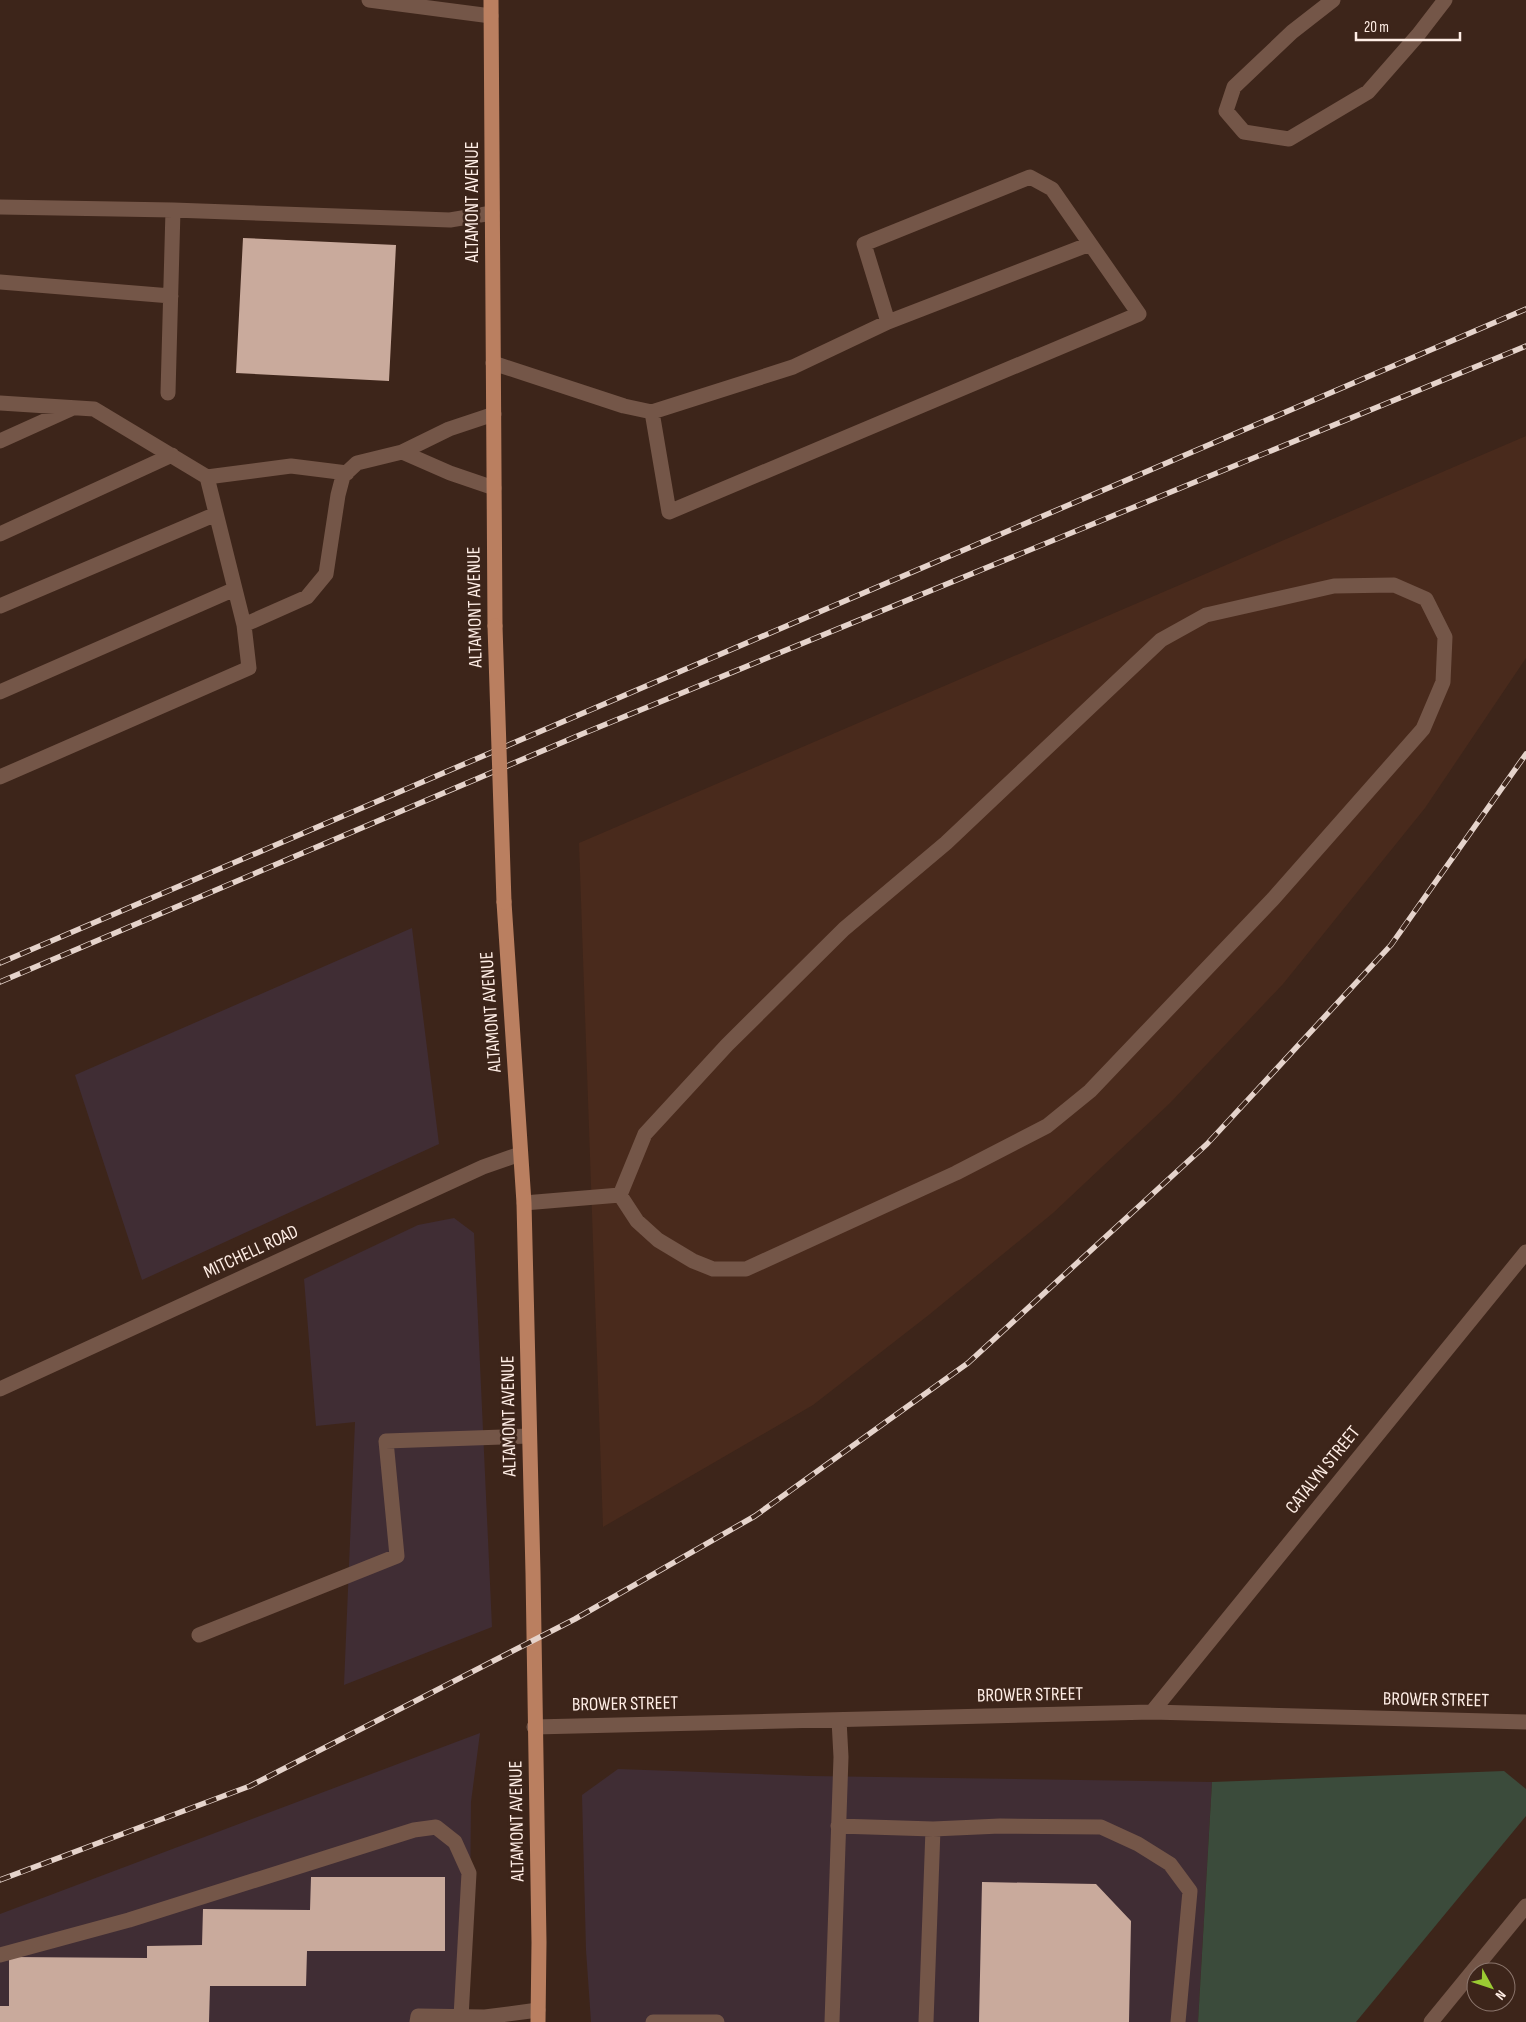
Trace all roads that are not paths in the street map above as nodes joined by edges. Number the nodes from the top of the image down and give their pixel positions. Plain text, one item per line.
1 (369, 0) edge
2 (491, 0) edge
3 (1333, 0) edge
4 (1445, 0) edge
5 (491, 16) junction
6 (0, 206) edge
7 (173, 210) junction
8 (492, 213) junction
9 (1090, 244) junction
10 (0, 282) edge
11 (171, 296) junction
12 (888, 322) junction
13 (493, 363) junction
14 (168, 393) dead end
15 (0, 403) edge
16 (74, 408) junction
17 (652, 412) junction
18 (494, 414) junction
19 (0, 441) edge
20 (402, 452) junction
21 (172, 455) junction
22 (347, 472) junction
23 (207, 476) junction
24 (494, 488) junction
25 (216, 514) junction
26 (0, 534) edge
27 (235, 589) junction
28 (0, 606) edge
29 (244, 625) junction
30 (0, 692) edge
31 (0, 777) edge
32 (520, 1154) junction
33 (620, 1195) junction
34 (524, 1203) junction
35 (1526, 1252) edge
36 (0, 1389) edge
37 (529, 1436) junction
38 (199, 1635) dead end
39 (1152, 1712) junction
40 (839, 1720) junction
41 (1526, 1722) edge
42 (534, 1727) junction
43 (838, 1826) junction
44 (932, 1829) junction
45 (1526, 1906) edge
46 (0, 1955) edge
47 (538, 2016) edge
48 (461, 2017) junction
49 (417, 2022) edge
50 (653, 2022) edge
51 (717, 2022) edge
52 (832, 2022) edge
53 (926, 2022) edge
54 (1178, 2022) edge
55 (1431, 2022) edge

1 - 5 street
2 - 5 main road, ALTAMONT AVENUE
3 - 4 street
5 - 8 main road, ALTAMONT AVENUE
6 - 7 street
7 - 8 street
7 - 11 street
8 - 13 main road, ALTAMONT AVENUE
9 - 12 street
9 - 12 street
9 - 17 street
10 - 11 street
11 - 14 street
12 - 17 street
13 - 17 street
13 - 18 main road, ALTAMONT AVENUE
15 - 16 street
16 - 19 street
16 - 21 street
18 - 20 street
18 - 24 main road, ALTAMONT AVENUE
20 - 22 street
20 - 24 street
21 - 23 street
21 - 26 street
22 - 23 street
22 - 29 street
23 - 25 street
24 - 32 main road, ALTAMONT AVENUE, bridge
25 - 27 street
25 - 28 street
27 - 29 street
27 - 30 street
29 - 31 street
32 - 34 main road, ALTAMONT AVENUE
32 - 36 street, MITCHELL ROAD
33 - 33 street
33 - 34 street
34 - 37 main road, ALTAMONT AVENUE
35 - 39 street, CATALYN STREET
37 - 38 street
37 - 42 main road, ALTAMONT AVENUE
39 - 40 street, BROWER STREET
39 - 41 street, BROWER STREET
40 - 42 street, BROWER STREET
40 - 43 street
42 - 47 main road, ALTAMONT AVENUE
43 - 44 street
43 - 52 street
44 - 53 street
44 - 54 street
45 - 55 street
46 - 48 street
47 - 48 street
48 - 49 street
50 - 51 street

